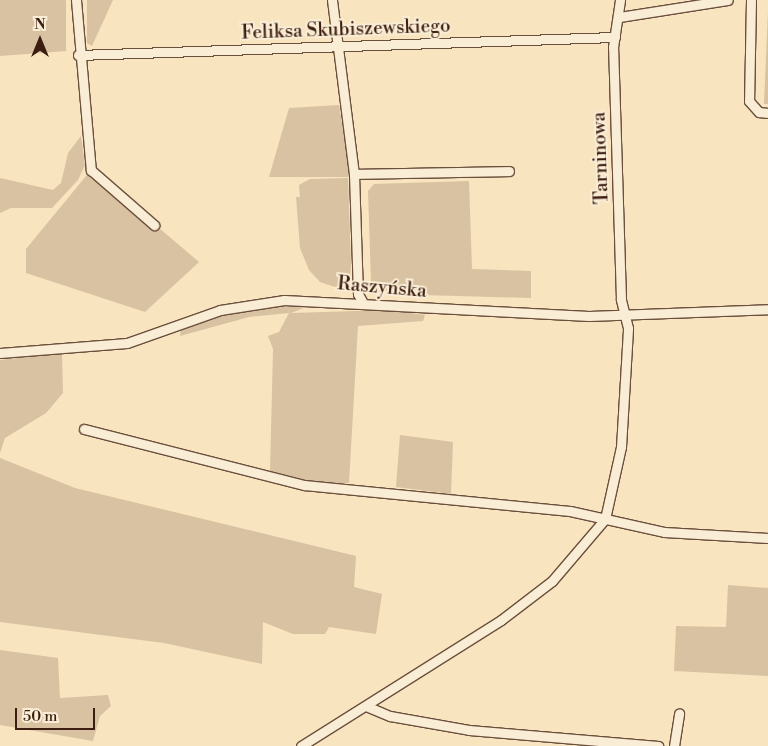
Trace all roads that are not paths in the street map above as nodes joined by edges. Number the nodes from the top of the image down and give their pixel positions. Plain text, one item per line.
1 (76, 0) edge
2 (332, 0) edge
3 (620, 0) edge
4 (728, 0) edge
5 (751, 0) edge
6 (620, 16) junction
7 (615, 37) junction
8 (334, 48) junction
9 (78, 55) junction
10 (768, 113) edge
11 (509, 171) dead end
12 (354, 174) junction
13 (154, 225) dead end
14 (362, 301) junction
15 (768, 309) edge
16 (626, 316) junction
17 (0, 353) edge
18 (84, 429) dead end
19 (605, 518) junction
20 (768, 538) edge
21 (366, 706) junction
22 (679, 713) dead end
23 (301, 746) edge
24 (658, 746) edge
25 (674, 746) edge

1 - 9 street
2 - 8 street
3 - 6 street, Tarninowa
4 - 6 street
5 - 10 street
6 - 7 street, Tarninowa
7 - 8 street, Feliksa Skubiszewskiego
7 - 16 street, Tarninowa
8 - 9 street, Feliksa Skubiszewskiego
8 - 12 street
9 - 13 street
11 - 12 street
12 - 14 street
14 - 16 street, Raszyńska
14 - 17 street, Raszyńska
15 - 16 street, Raszyńska
16 - 19 street, Tarninowa
18 - 19 street
19 - 20 street
19 - 21 street
21 - 23 street
21 - 24 street
22 - 25 street

